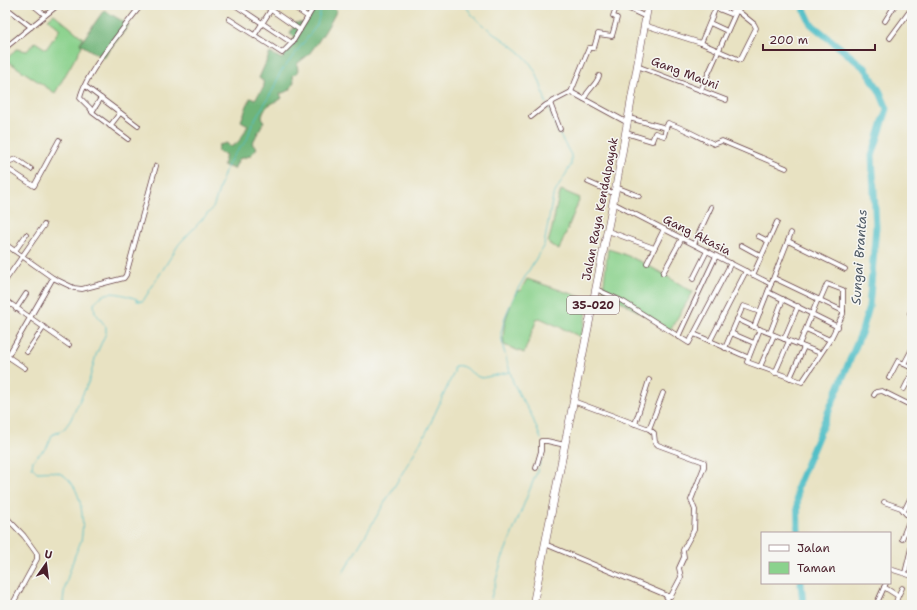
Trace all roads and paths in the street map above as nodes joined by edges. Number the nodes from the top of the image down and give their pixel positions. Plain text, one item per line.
1 (33, 5) edge
2 (58, 5) edge
3 (141, 5) edge
4 (235, 5) edge
5 (264, 5) edge
6 (274, 5) edge
7 (291, 5) edge
8 (315, 5) edge
9 (617, 5) edge
10 (621, 5) edge
11 (648, 5) edge
12 (736, 5) edge
13 (895, 5) edge
14 (717, 6) edge
15 (5, 7) edge
16 (912, 8) edge
17 (271, 10) junction
18 (45, 15) junction
19 (308, 17) junction
20 (646, 17) junction
21 (229, 19) dead end
22 (885, 21) dead end
23 (263, 23) junction
24 (710, 23) junction
25 (644, 25) junction
26 (30, 27) junction
27 (300, 30) junction
28 (725, 30) dead end
29 (254, 36) junction
30 (890, 38) dead end
31 (292, 43) junction
32 (701, 43) junction
33 (5, 48) edge
34 (719, 50) junction
35 (637, 66) junction
36 (599, 76) dead end
37 (85, 86) junction
38 (701, 90) junction
39 (571, 92) junction
40 (101, 98) junction
41 (584, 99) junction
42 (726, 100) dead end
43 (548, 103) junction
44 (92, 112) junction
45 (120, 113) junction
46 (531, 117) dead end
47 (629, 121) junction
48 (110, 126) junction
49 (138, 126) dead end
50 (666, 128) junction
51 (560, 129) dead end
52 (626, 133) junction
53 (128, 139) dead end
54 (59, 140) dead end
55 (5, 163) edge
56 (156, 166) dead end
57 (5, 167) edge
58 (786, 168) dead end
59 (31, 169) dead end
60 (588, 182) dead end
61 (616, 191) junction
62 (639, 196) dead end
63 (613, 204) junction
64 (711, 207) dead end
65 (777, 222) dead end
66 (44, 225) dead end
67 (664, 229) junction
68 (608, 231) junction
69 (792, 233) dead end
70 (26, 234) dead end
71 (758, 236) dead end
72 (682, 238) junction
73 (768, 241) junction
74 (788, 241) junction
75 (5, 244) edge
76 (694, 244) junction
77 (741, 246) dead end
78 (654, 248) junction
79 (15, 251) junction
80 (707, 251) junction
81 (22, 256) junction
82 (716, 256) junction
83 (762, 256) junction
84 (647, 263) dead end
85 (731, 263) junction
86 (845, 269) dead end
87 (746, 271) junction
88 (663, 273) dead end
89 (753, 275) junction
90 (53, 278) junction
91 (774, 278) junction
92 (693, 279) dead end
93 (5, 281) edge
94 (772, 284) junction
95 (596, 289) junction
96 (768, 292) junction
97 (26, 294) dead end
98 (783, 299) junction
99 (819, 299) junction
100 (5, 300) edge
101 (798, 306) junction
102 (16, 309) junction
103 (843, 311) junction
104 (760, 312) junction
105 (812, 314) junction
106 (29, 318) junction
107 (737, 319) junction
108 (44, 327) junction
109 (754, 327) junction
110 (838, 327) junction
111 (760, 329) junction
112 (806, 329) junction
113 (694, 334) junction
114 (731, 334) junction
115 (772, 334) junction
116 (678, 337) junction
117 (787, 340) junction
118 (830, 340) junction
119 (710, 341) junction
120 (754, 343) junction
121 (69, 344) dead end
122 (801, 346) junction
123 (725, 348) junction
124 (912, 349) edge
125 (27, 352) dead end
126 (820, 353) junction
127 (747, 357) junction
128 (6, 358) edge
129 (904, 364) junction
130 (760, 367) junction
131 (24, 368) dead end
132 (912, 368) edge
133 (775, 373) junction
134 (912, 373) edge
135 (790, 378) junction
136 (889, 378) dead end
137 (649, 380) dead end
138 (904, 389) dead end
139 (663, 393) dead end
140 (874, 395) dead end
141 (573, 401) junction
142 (912, 406) edge
143 (635, 424) junction
144 (649, 429) junction
145 (565, 446) junction
146 (536, 468) dead end
147 (912, 496) edge
148 (884, 502) dead end
149 (904, 511) junction
150 (5, 516) edge
151 (911, 517) edge
152 (902, 539) dead end
153 (545, 544) junction
154 (912, 544) edge
155 (891, 569) edge
156 (905, 573) junction
157 (912, 576) edge
158 (885, 585) edge
159 (902, 588) dead end
160 (666, 596) junction
161 (898, 596) junction
162 (12, 605) edge
163 (533, 605) edge
164 (666, 605) edge
165 (876, 605) edge
166 (894, 605) edge

1 - 18 street
2 - 18 street
3 - 37 street
4 - 23 street
5 - 17 street
6 - 17 street
7 - 19 street
8 - 19 street
9 - 39 street
10 - 20 street
11 - 20 main road, Jalan Raya Kendalpayak / 35-020
12 - 14 street
13 - 22 street
14 - 24 street
15 - 26 street
16 - 30 street
17 - 23 street
17 - 27 street
18 - 26 street
19 - 27 street
20 - 25 main road, Jalan Raya Kendalpayak / 35-020
21 - 29 street
23 - 29 street
23 - 31 street
24 - 28 street
24 - 32 street
25 - 32 street
25 - 35 main road, Jalan Raya Kendalpayak / 35-020
26 - 33 street
27 - 31 street
29 - 31 street
32 - 34 street
34 - 34 street
34 - 38 street
35 - 38 street, Gang Mauni
35 - 47 main road, Jalan Raya Kendalpayak / 35-020
36 - 41 street
37 - 40 street
37 - 44 street
38 - 42 street, Gang Mauni
39 - 41 street
39 - 43 street
40 - 44 street
40 - 45 street
41 - 47 street
43 - 46 street
43 - 51 street
44 - 48 street
45 - 48 street
45 - 49 street
47 - 50 street
47 - 52 main road, Jalan Raya Kendalpayak / 35-020
48 - 53 street
50 - 52 street
50 - 58 street
52 - 61 main road, Jalan Raya Kendalpayak / 35-020
54 - 57 street
55 - 59 street
56 - 90 street
60 - 61 street
61 - 62 street
61 - 63 main road, Jalan Raya Kendalpayak / 35-020
63 - 67 street, Gang Akasia
63 - 68 main road, Jalan Raya Kendalpayak / 35-020
64 - 76 street
65 - 73 street
66 - 81 street
67 - 72 street, Gang Akasia
67 - 78 street
68 - 78 street
68 - 95 main road, Jalan Raya Kendalpayak / 35-020
69 - 74 street
70 - 79 street
71 - 73 street
72 - 76 street, Gang Akasia
72 - 88 street
73 - 83 street
74 - 86 street
74 - 91 street
75 - 79 street
76 - 80 street, Gang Akasia
77 - 83 street
78 - 84 street
79 - 81 street
80 - 82 street, Gang Akasia
80 - 92 street
81 - 90 street
81 - 93 street
82 - 85 street, Gang Akasia
82 - 116 street
83 - 89 street
85 - 87 street, Gang Akasia
85 - 113 street
87 - 89 street, Gang Akasia
87 - 119 street
89 - 94 street, Gang Akasia
90 - 106 street
91 - 94 street
91 - 99 street
94 - 96 street
95 - 116 street
95 - 141 main road, Jalan Raya Kendalpayak / 35-020
96 - 98 street
96 - 104 street
97 - 102 street
98 - 101 street
98 - 115 street
99 - 103 street
99 - 103 street
99 - 105 street
100 - 102 street
101 - 105 street
101 - 117 street
102 - 106 street
103 - 110 street
104 - 107 street
104 - 109 street
105 - 110 street
105 - 112 street
106 - 108 street
106 - 128 street
107 - 109 street
107 - 114 street
108 - 121 street
108 - 125 street
109 - 111 street
110 - 118 street
111 - 115 street
111 - 120 street
112 - 118 street
112 - 122 street
113 - 116 street
113 - 119 street
114 - 120 street
114 - 123 street
115 - 117 street
115 - 130 street
117 - 122 street
117 - 133 street
118 - 126 street
119 - 123 street
120 - 127 street
122 - 126 street
122 - 135 street
123 - 127 street
124 - 129 street
126 - 135 street
127 - 130 street
128 - 131 street
129 - 132 street
129 - 136 street
130 - 133 street
133 - 135 street
134 - 138 street
137 - 143 street
139 - 144 street
140 - 142 street
141 - 143 street
141 - 145 main road, Jalan Raya Kendalpayak / 35-020
143 - 144 street
144 - 160 street
145 - 146 street
145 - 153 main road, Jalan Raya Kendalpayak / 35-020
147 - 149 street
148 - 149 street
149 - 151 street
150 - 162 street
151 - 152 street
153 - 160 street
153 - 163 main road, Jalan Raya Kendalpayak / 35-020
154 - 156 street
155 - 156 street
156 - 157 street
158 - 161 street
158 - 165 street
159 - 161 street
160 - 164 street
161 - 166 street

